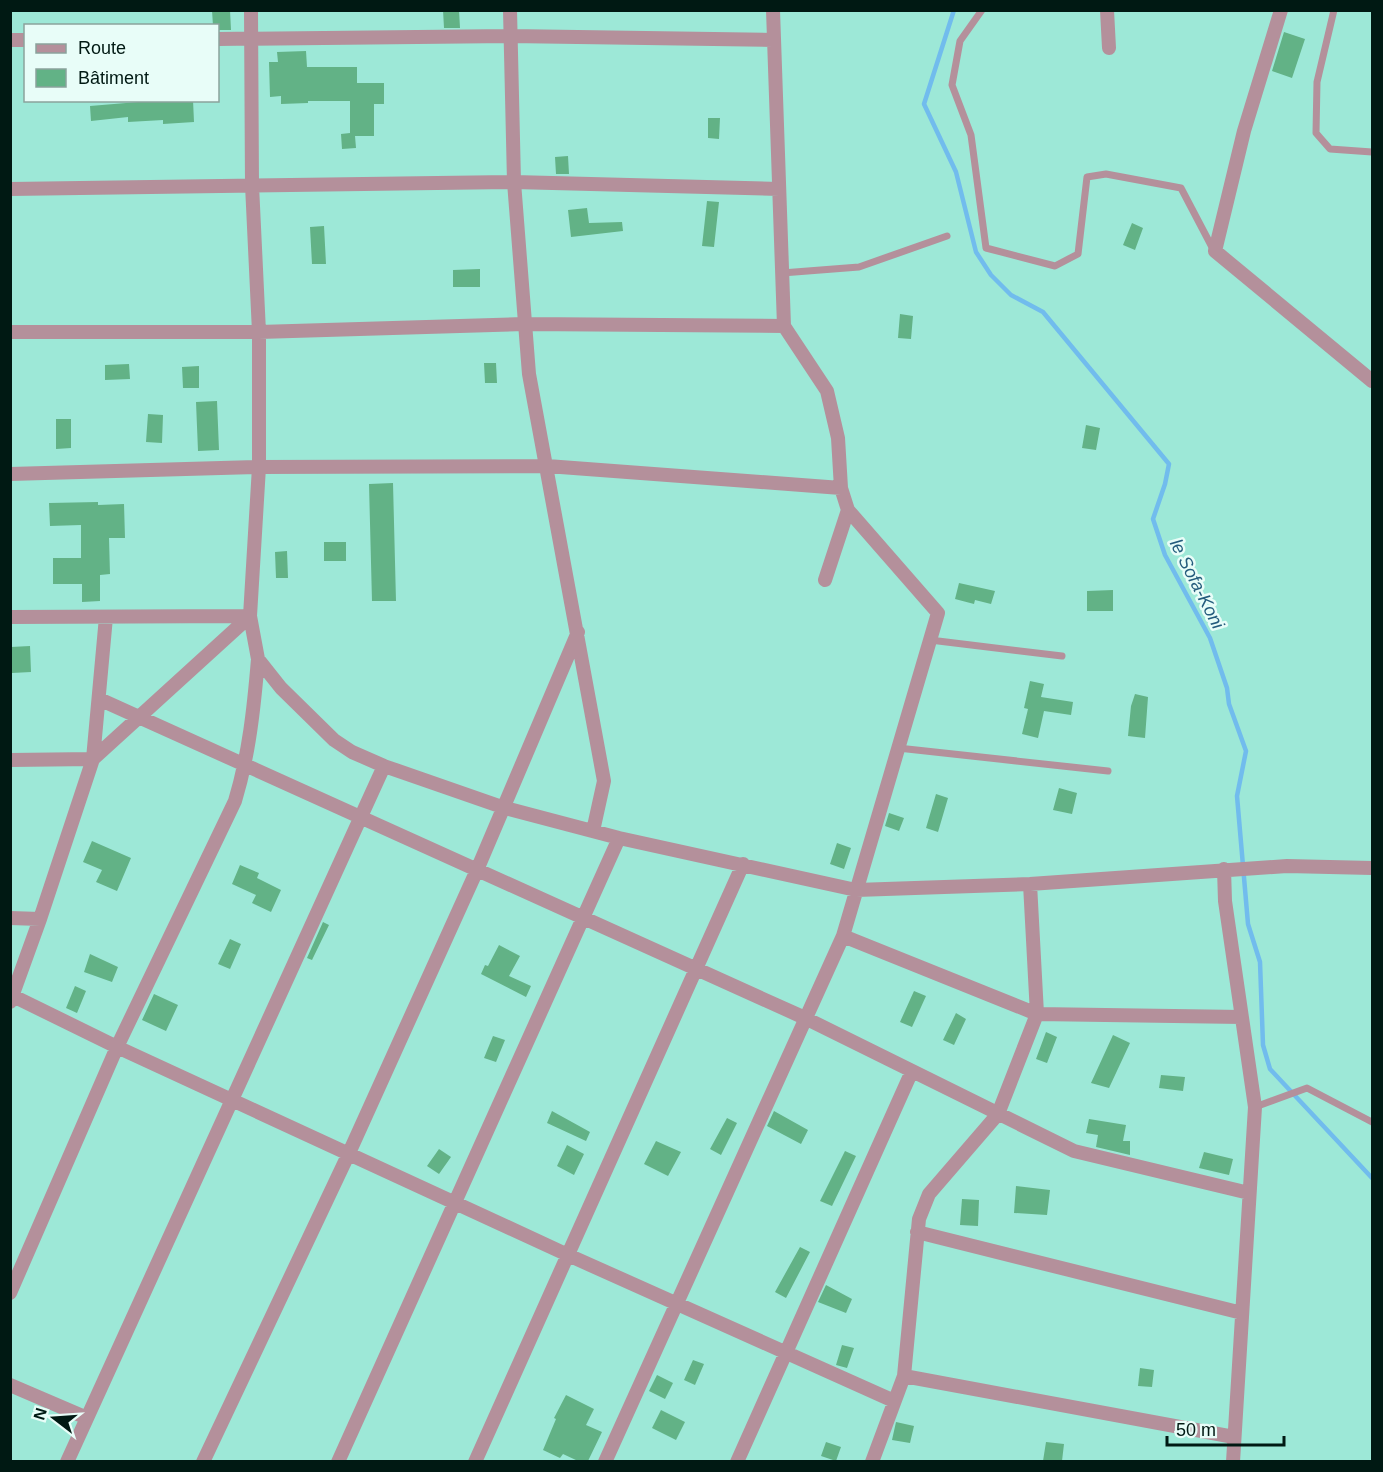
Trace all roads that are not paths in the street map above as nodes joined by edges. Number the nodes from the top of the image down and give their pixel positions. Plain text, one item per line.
1 (251, 10) edge
2 (510, 10) edge
3 (773, 10) edge
4 (982, 10) edge
5 (1107, 10) edge
6 (1281, 10) edge
7 (1334, 10) edge
8 (510, 36) junction
9 (219, 39) edge
10 (252, 39) junction
11 (773, 40) junction
12 (1109, 48) dead end
13 (1372, 152) edge
14 (514, 182) junction
15 (252, 185) junction
16 (10, 189) edge
17 (779, 189) junction
18 (947, 236) dead end
19 (1215, 251) junction
20 (782, 273) junction
21 (524, 324) junction
22 (784, 326) junction
23 (10, 332) edge
24 (258, 332) junction
25 (1372, 381) edge
26 (548, 466) junction
27 (259, 467) junction
28 (10, 474) edge
29 (841, 488) junction
30 (848, 510) junction
31 (825, 580) dead end
32 (250, 616) junction
33 (10, 617) edge
34 (106, 617) junction
35 (578, 632) junction
36 (930, 640) junction
37 (1062, 656) dead end
38 (258, 659) junction
39 (99, 699) junction
40 (138, 717) junction
41 (898, 748) junction
42 (93, 759) junction
43 (10, 760) edge
44 (244, 765) junction
45 (384, 766) junction
46 (1108, 771) dead end
47 (505, 808) junction
48 (360, 818) junction
49 (593, 831) junction
50 (619, 838) junction
51 (743, 864) junction
52 (1372, 868) edge
53 (1228, 869) junction
54 (477, 870) junction
55 (1030, 884) junction
56 (856, 890) junction
57 (10, 918) edge
58 (583, 918) junction
59 (40, 919) junction
60 (843, 936) junction
61 (696, 969) junction
62 (12, 999) edge
63 (1037, 1014) junction
64 (1242, 1017) junction
65 (805, 1018) junction
66 (117, 1047) junction
67 (912, 1071) junction
68 (231, 1100) junction
69 (1255, 1107) junction
70 (998, 1114) junction
71 (1372, 1122) edge
72 (349, 1153) junction
73 (1249, 1193) junction
74 (454, 1202) junction
75 (917, 1232) junction
76 (568, 1255) junction
77 (10, 1293) edge
78 (676, 1303) junction
79 (1242, 1313) junction
80 (786, 1353) junction
81 (904, 1376) junction
82 (10, 1385) edge
83 (894, 1401) junction
84 (87, 1418) junction
85 (1234, 1437) junction
86 (67, 1461) edge
87 (204, 1461) edge
88 (338, 1461) edge
89 (475, 1461) edge
90 (605, 1461) edge
91 (736, 1461) edge
92 (872, 1461) edge
93 (1233, 1461) edge

1 - 10 street
2 - 8 street
3 - 11 street
4 - 19 lane
5 - 12 street
6 - 19 street
7 - 13 lane
8 - 10 street
8 - 11 street
8 - 14 street
9 - 10 street
10 - 15 street
11 - 17 street
14 - 15 street
14 - 17 street
14 - 21 street
15 - 16 street
15 - 24 street
17 - 20 street
18 - 20 lane
19 - 25 street
20 - 22 street
21 - 22 street
21 - 24 street
21 - 26 street
22 - 29 street
23 - 24 street
24 - 27 street
26 - 27 street
26 - 29 street
26 - 35 street
27 - 28 street
27 - 32 street
29 - 30 street
30 - 31 street
30 - 36 street
32 - 34 street
32 - 38 street
32 - 40 street
33 - 34 street
34 - 39 street
35 - 47 street
35 - 49 street
36 - 37 lane
36 - 41 street
38 - 44 street
38 - 45 street
39 - 40 street
39 - 42 street
40 - 42 street
40 - 44 street
41 - 46 lane
41 - 56 street
42 - 43 street
42 - 59 street
44 - 48 street
44 - 66 street
45 - 47 street
45 - 48 street
47 - 49 street
47 - 54 street
48 - 54 street
48 - 68 street
49 - 50 street
50 - 51 street
50 - 58 street
51 - 56 street
51 - 61 street
52 - 53 street
53 - 55 street
53 - 64 street
54 - 58 street
54 - 72 street
55 - 56 street
55 - 63 street
56 - 60 street
57 - 59 street
58 - 61 street
58 - 74 street
59 - 62 street
60 - 63 street
60 - 65 street
61 - 65 street
61 - 76 street
62 - 66 street
63 - 64 street
63 - 70 street
64 - 69 street
65 - 67 street
65 - 78 street
66 - 68 street
66 - 77 street
67 - 70 street
67 - 80 street
68 - 72 street
68 - 84 street
69 - 71 lane
69 - 73 street
70 - 73 street
70 - 75 street
72 - 74 street
72 - 87 street
73 - 79 street
74 - 76 street
74 - 88 street
75 - 79 street
75 - 81 street
76 - 78 street
76 - 89 street
78 - 80 street
78 - 90 street
79 - 85 street
80 - 83 street
80 - 91 street
81 - 83 street
81 - 85 street
82 - 84 street
83 - 92 street
84 - 86 street
85 - 93 street

